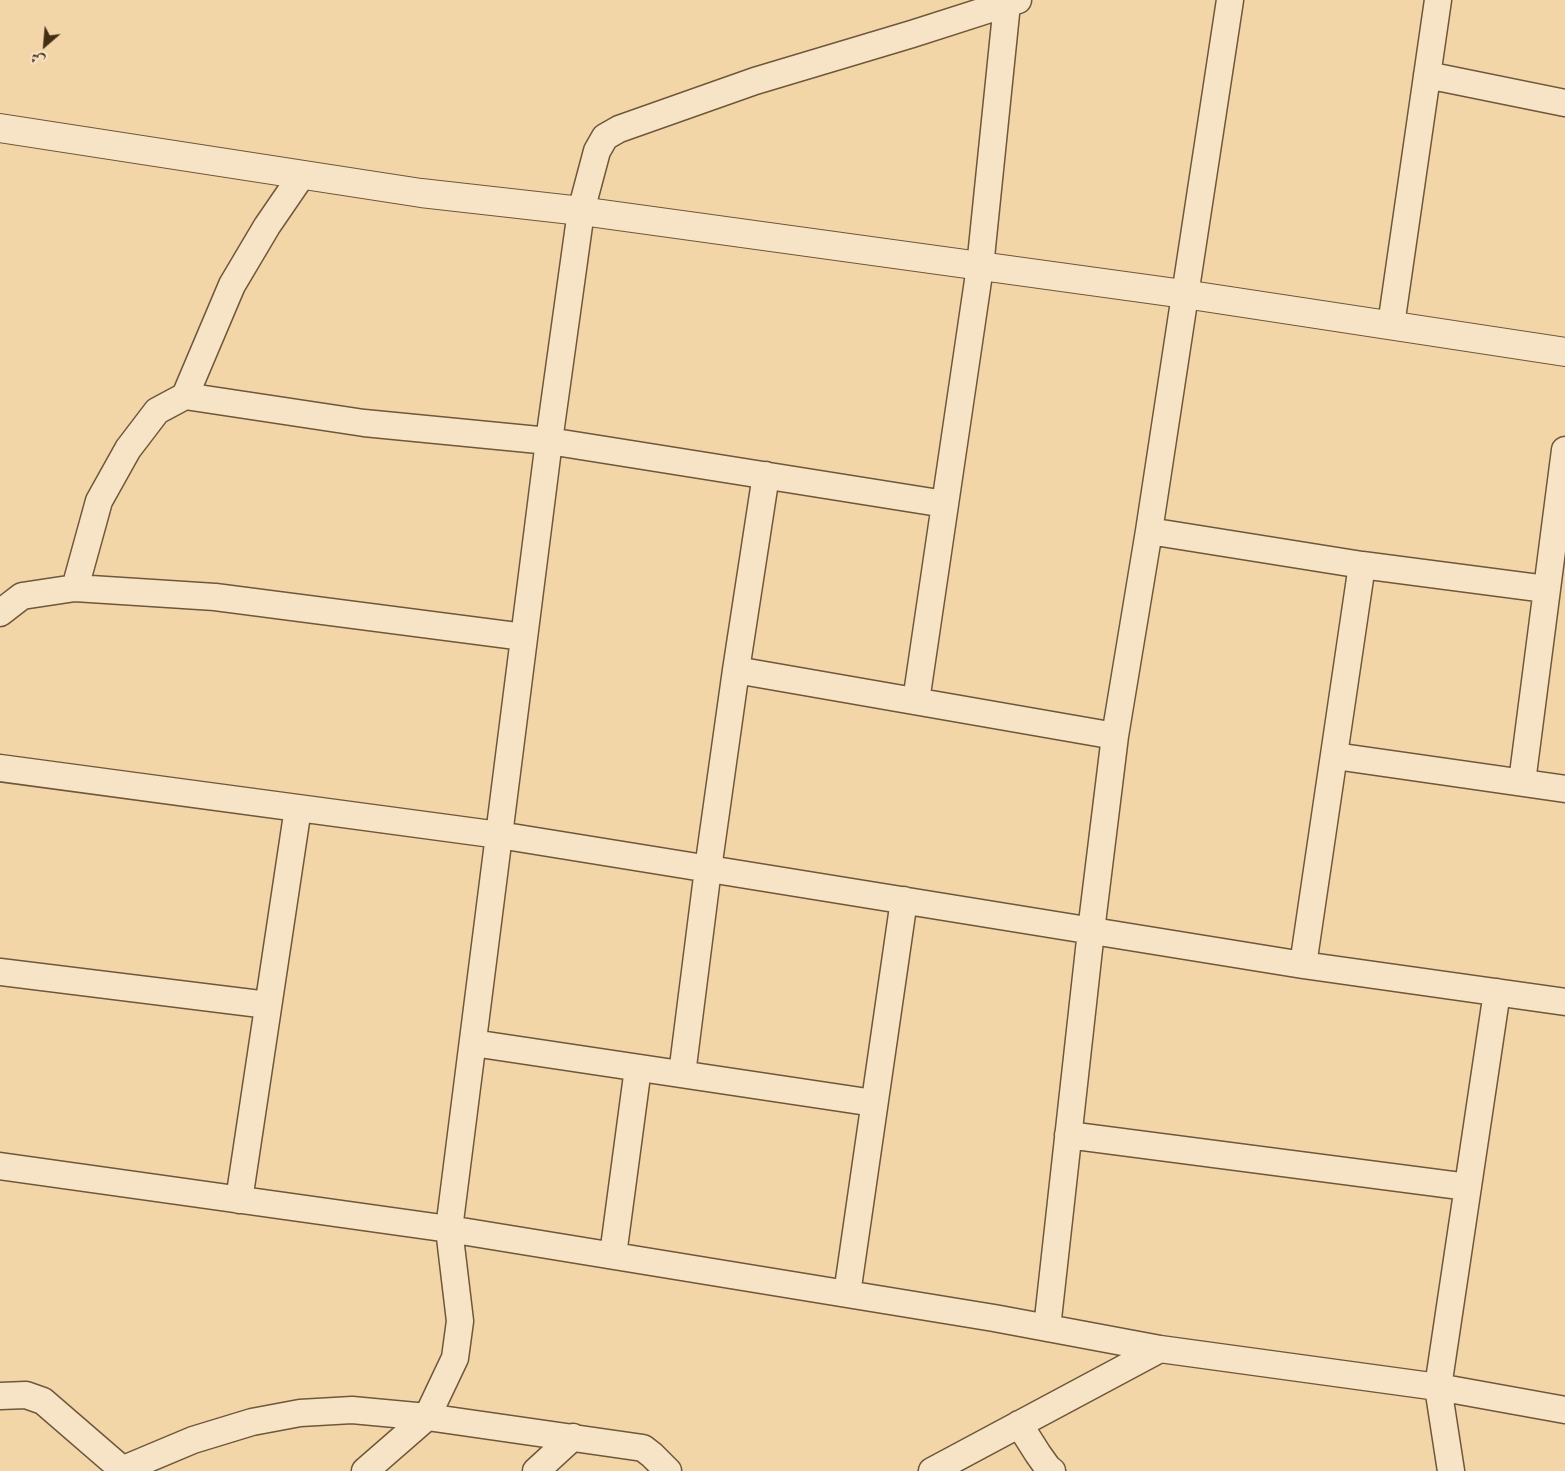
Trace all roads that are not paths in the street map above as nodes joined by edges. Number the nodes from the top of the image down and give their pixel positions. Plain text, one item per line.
1 (1230, 0) edge
2 (1438, 0) edge
3 (1012, 2) edge
4 (1427, 75) junction
5 (1565, 103) edge
6 (0, 128) edge
7 (302, 175) junction
8 (581, 211) junction
9 (980, 267) junction
10 (1184, 294) junction
11 (1391, 325) junction
12 (1565, 352) edge
13 (185, 396) junction
14 (549, 441) junction
15 (1565, 450) edge
16 (766, 475) junction
17 (945, 504) junction
18 (1148, 531) junction
19 (1362, 565) junction
20 (75, 588) junction
21 (1546, 589) junction
22 (0, 613) edge
23 (524, 637) junction
24 (736, 670) junction
25 (916, 702) junction
26 (1115, 736) junction
27 (1335, 756) junction
28 (0, 768) edge
29 (1522, 782) junction
30 (1565, 789) edge
31 (298, 808) junction
32 (499, 835) junction
33 (708, 869) junction
34 (904, 900) junction
35 (1091, 931) junction
36 (1303, 965) junction
37 (0, 972) edge
38 (1498, 992) junction
39 (1565, 1002) edge
40 (268, 1004) junction
41 (473, 1043) junction
42 (638, 1068) junction
43 (682, 1074) junction
44 (874, 1103) junction
45 (1068, 1135) junction
46 (0, 1166) edge
47 (1468, 1187) junction
48 (239, 1200) junction
49 (449, 1229) junction
50 (614, 1255) junction
51 (847, 1294) junction
52 (1047, 1328) junction
53 (1160, 1349) junction
54 (1438, 1387) junction
55 (0, 1396) edge
56 (1565, 1410) edge
57 (427, 1418) junction
58 (1019, 1424) junction
59 (573, 1437) junction
60 (122, 1470) edge
61 (365, 1471) edge
62 (536, 1471) edge
63 (668, 1471) edge
64 (932, 1471) edge
65 (1052, 1471) edge
66 (1451, 1471) edge

1 - 10 street
2 - 4 street
3 - 8 street
3 - 9 street
4 - 5 street
4 - 11 street
6 - 7 street
7 - 8 street
7 - 13 street
8 - 9 street
8 - 14 street
9 - 10 street
9 - 17 street
10 - 11 street
10 - 18 street
11 - 12 street
13 - 14 street
13 - 20 street
14 - 16 street
14 - 23 street
15 - 21 street
16 - 17 street
16 - 24 street
17 - 25 street
18 - 19 street
18 - 26 street
19 - 21 street
19 - 27 street
20 - 22 street
20 - 23 street
21 - 29 street
23 - 32 street
24 - 25 street
24 - 33 street
25 - 26 street
26 - 35 street
27 - 29 street
27 - 36 street
28 - 31 street
29 - 30 street
31 - 32 street
31 - 40 street
32 - 33 street
32 - 41 street
33 - 34 street
33 - 43 street
34 - 35 street
34 - 44 street
35 - 36 street
35 - 45 street
36 - 38 street
37 - 40 street
38 - 39 street
38 - 47 street
40 - 48 street
41 - 42 street
41 - 49 street
42 - 43 street
42 - 50 street
43 - 44 street
44 - 51 street
45 - 47 street
45 - 52 street
46 - 48 street
47 - 54 street
48 - 49 street
49 - 50 street
49 - 57 street
50 - 51 street
51 - 52 street
52 - 53 street
53 - 54 street
53 - 58 street
54 - 56 street
54 - 66 street
55 - 60 street
57 - 59 street
57 - 60 street
57 - 61 street
58 - 64 street
58 - 65 street
59 - 62 street
59 - 63 street

